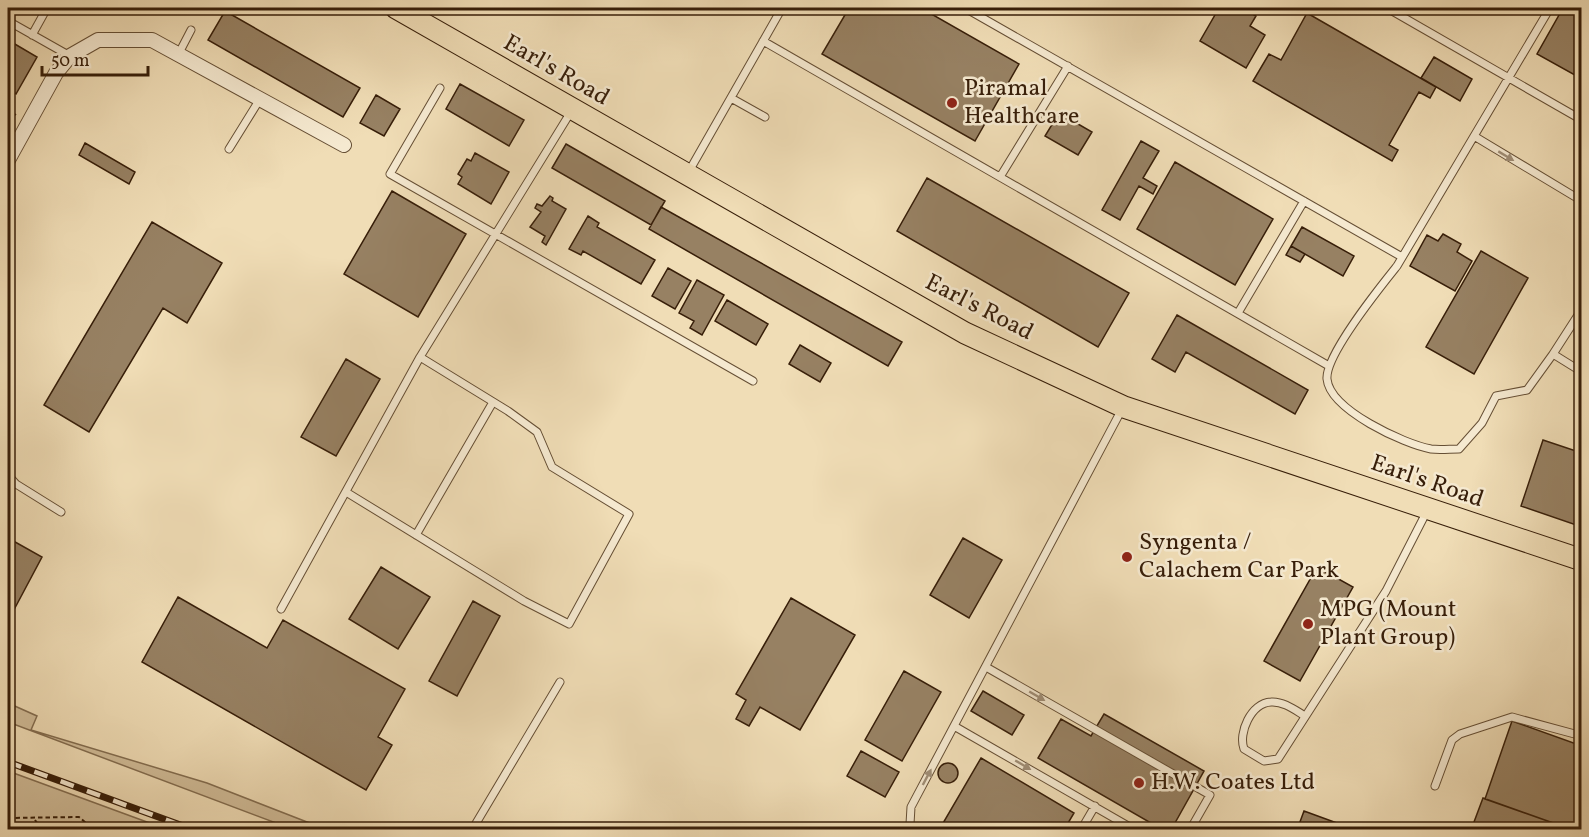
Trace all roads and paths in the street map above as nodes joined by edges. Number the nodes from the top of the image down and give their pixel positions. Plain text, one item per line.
1 (47, 8) edge
2 (396, 8) edge
3 (782, 8) edge
4 (965, 8) edge
5 (1387, 8) edge
6 (1550, 8) edge
7 (8, 21) edge
8 (191, 30) dead end
9 (32, 35) junction
10 (763, 41) junction
11 (178, 55) junction
12 (70, 56) junction
13 (1068, 66) junction
14 (1508, 77) junction
15 (440, 88) dead end
16 (731, 98) junction
17 (260, 99) junction
18 (572, 110) junction
19 (765, 117) dead end
20 (1581, 120) edge
21 (1474, 136) junction
22 (344, 145) dead end
23 (229, 149) dead end
24 (8, 160) edge
25 (688, 173) junction
26 (1000, 177) junction
27 (1304, 201) junction
28 (1581, 201) edge
29 (496, 234) junction
30 (1402, 257) junction
31 (1581, 309) edge
32 (1238, 313) junction
33 (1553, 354) junction
34 (420, 357) junction
35 (1329, 366) junction
36 (1581, 372) edge
37 (753, 381) dead end
38 (493, 402) junction
39 (1124, 407) junction
40 (8, 475) edge
41 (346, 492) junction
42 (1428, 509) junction
43 (61, 512) dead end
44 (416, 535) junction
45 (1581, 560) edge
46 (281, 609) dead end
47 (986, 667) junction
48 (560, 682) dead end
49 (1305, 716) junction
50 (954, 726) junction
51 (1581, 736) edge
52 (1435, 786) dead end
53 (1095, 806) junction
54 (8, 818) edge
55 (34, 819) junction
56 (42, 830) edge
57 (94, 830) edge
58 (472, 830) edge
59 (914, 830) edge
60 (1081, 830) edge
61 (1135, 830) edge
62 (1190, 830) edge

1 - 9 lane
2 - 18 main road, Earl's Road
3 - 10 lane
4 - 13 lane
5 - 14 lane
6 - 14 lane
7 - 9 lane
8 - 11 lane
9 - 12 lane
10 - 16 lane
10 - 26 lane
11 - 12 street
11 - 17 street
12 - 24 street
13 - 26 lane
13 - 27 lane
14 - 20 lane
14 - 21 lane
15 - 29 lane
16 - 19 lane
16 - 25 lane
17 - 22 street
17 - 23 lane
18 - 25 main road, Earl's Road
18 - 29 lane
21 -> 28 lane
21 - 30 lane
25 - 39 main road, Earl's Road
26 - 32 lane
27 - 30 lane
27 - 32 lane
29 - 34 lane
29 - 37 lane
30 - 35 lane
31 - 33 lane
32 - 35 lane
33 - 35 lane
33 - 36 lane
34 - 38 lane
34 - 41 lane
38 - 44 lane
38 - 44 lane
39 - 42 main road, Earl's Road
39 - 47 lane
40 - 43 lane
41 - 44 lane
41 - 46 lane
42 - 45 main road, Earl's Road
42 - 49 lane
47 - 50 lane
47 -> 62 lane
48 - 58 lane
49 - 49 lane
50 -> 53 lane
59 -> 50 lane
51 - 52 lane
53 - 60 lane
53 - 61 lane
54 - 55 path
55 - 56 path
55 - 57 path

